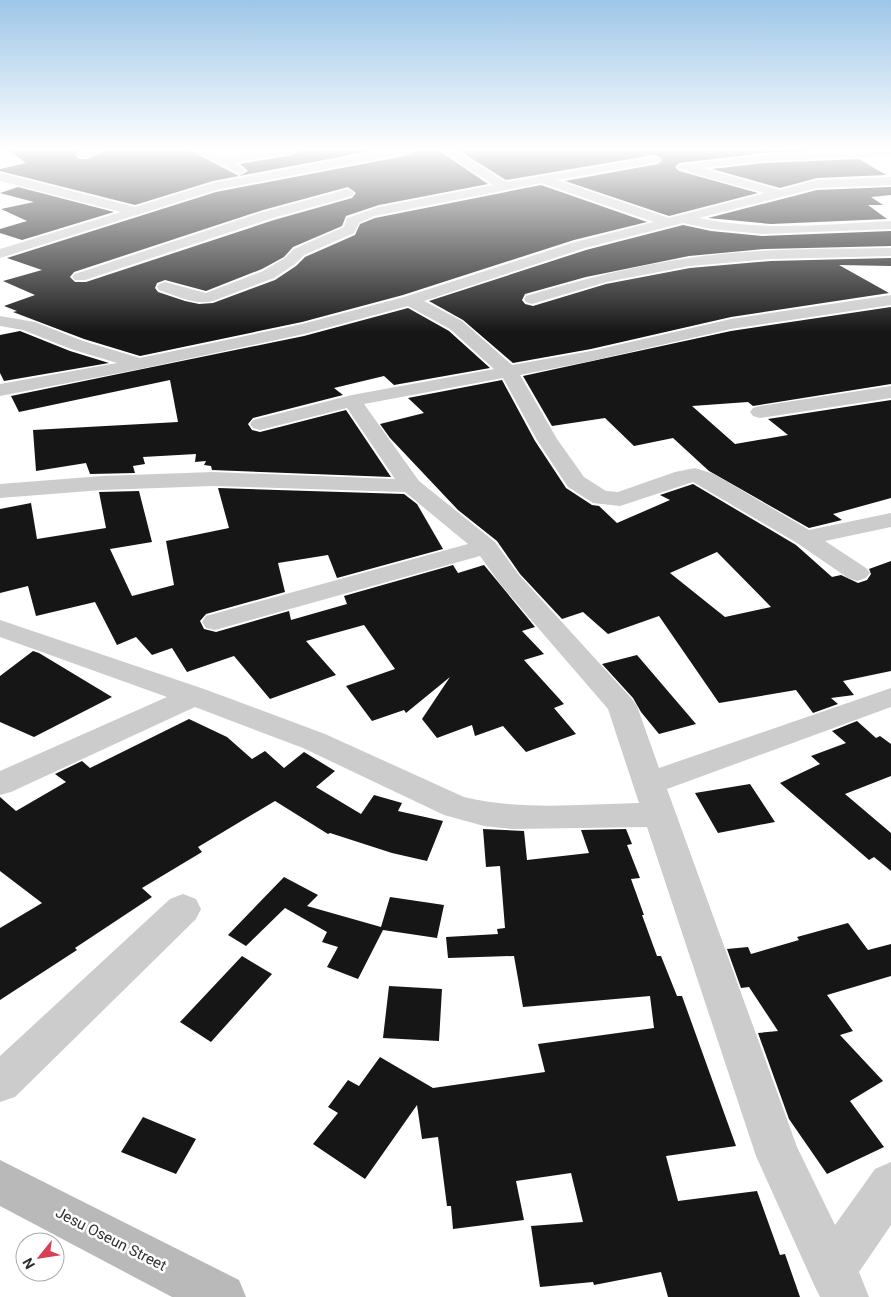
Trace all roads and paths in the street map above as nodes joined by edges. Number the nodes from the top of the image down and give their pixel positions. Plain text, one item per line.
1 (134, 211) edge
2 (291, 211) edge
3 (380, 211) edge
4 (644, 211) edge
5 (713, 211) edge
6 (675, 220) junction
7 (891, 225) edge
8 (0, 237) edge
9 (28, 246) junction
10 (891, 252) edge
11 (0, 254) edge
12 (80, 277) dead end
13 (165, 287) dead end
14 (532, 299) dead end
15 (410, 300) junction
16 (891, 300) edge
17 (0, 321) edge
18 (140, 364) junction
19 (509, 372) junction
20 (0, 390) edge
21 (891, 392) edge
22 (352, 401) junction
23 (760, 412) dead end
24 (260, 424) dead end
25 (411, 486) junction
26 (0, 491) edge
27 (891, 520) edge
28 (805, 538) junction
29 (486, 547) junction
30 (857, 573) dead end
31 (214, 622) dead end
32 (0, 628) edge
33 (194, 696) junction
34 (891, 697) edge
35 (650, 783) junction
36 (0, 784) edge
37 (661, 814) junction
38 (183, 909) dead end
39 (0, 1083) edge
40 (0, 1182) edge
41 (891, 1185) edge
42 (839, 1283) edge
43 (222, 1297) edge

1 - 9 street
2 - 12 street
3 - 13 street
4 - 6 street
5 - 6 street
6 - 7 street
6 - 15 street
8 - 9 street
9 - 11 street
10 - 14 street
15 - 18 street
15 - 19 street
16 - 19 street
17 - 18 street
18 - 20 street
19 - 22 street
19 - 28 street
21 - 23 street
22 - 24 street
22 - 25 street
25 - 26 street
25 - 29 street
27 - 28 street
28 - 30 street
29 - 31 street
29 - 35 street
32 - 33 street
33 - 36 street
33 - 37 street
34 - 35 street
35 - 37 street
37 - 42 street
38 - 39 street
40 - 43 main road, Jesu Oseun Street
41 - 42 street

